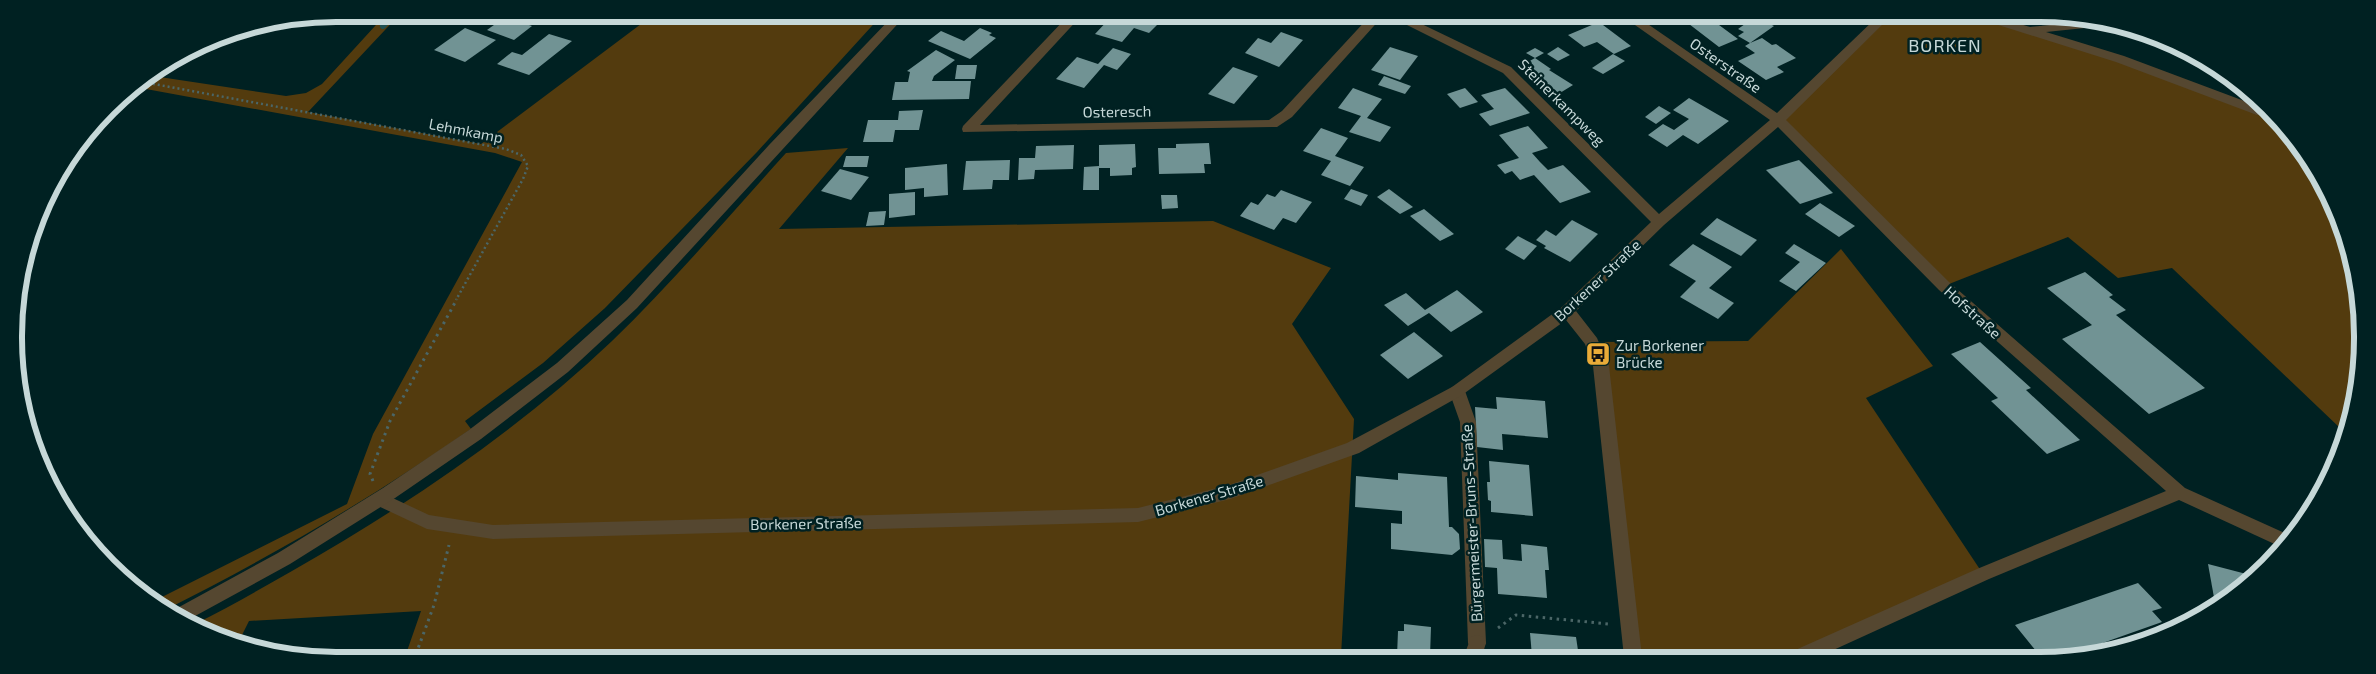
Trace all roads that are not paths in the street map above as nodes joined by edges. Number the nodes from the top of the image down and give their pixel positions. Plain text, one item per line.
1 (893, 22) edge
2 (1069, 22) edge
3 (1371, 22) edge
4 (1405, 22) edge
5 (1637, 22) edge
6 (1879, 22) edge
7 (2003, 22) edge
8 (2076, 25) edge
9 (2026, 29) junction
10 (2255, 109) edge
11 (1778, 120) junction
12 (1659, 222) junction
13 (1567, 311) junction
14 (1457, 391) junction
15 (2179, 493) junction
16 (382, 500) junction
17 (2279, 539) edge
18 (185, 612) edge
19 (1475, 650) edge
20 (1632, 652) edge
21 (1810, 652) edge

1 - 16 street
2 - 3 street, Osteresch
4 - 12 street, Steinerkampweg
5 - 11 street, Osterstraße
6 - 11 street, Borkener Straße
7 - 9 street
8 - 9 street
9 - 10 street
11 - 12 street, Borkener Straße
11 - 15 street, Hofstraße
12 - 13 street, Borkener Straße
13 - 14 street, Borkener Straße
13 - 20 street
14 - 16 street, Borkener Straße
14 - 19 street, Bürgermeister-Bruns-Straße
15 - 17 street, Hofstraße
15 - 21 street
16 - 18 street

